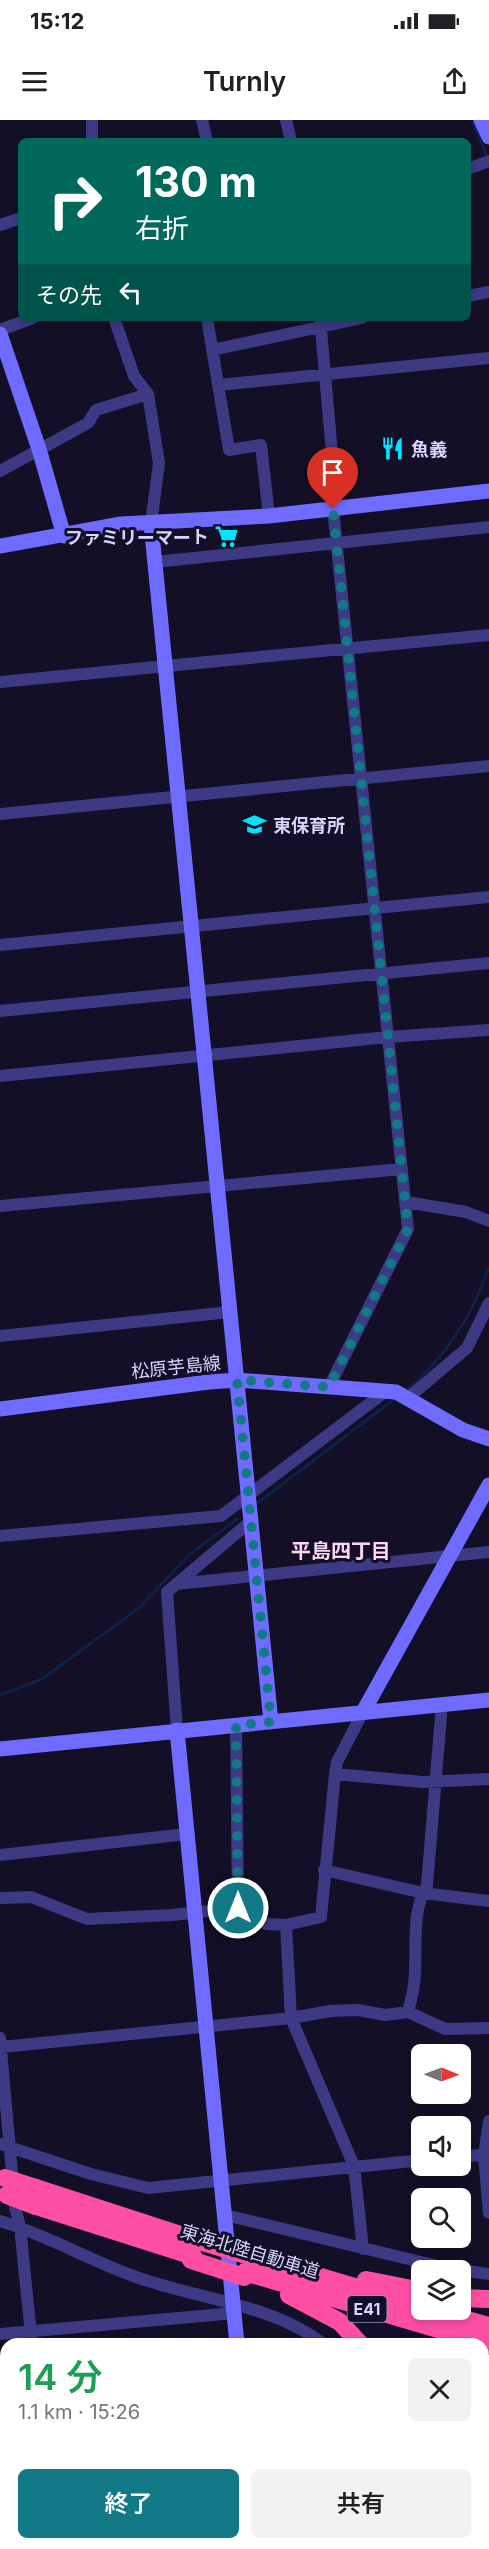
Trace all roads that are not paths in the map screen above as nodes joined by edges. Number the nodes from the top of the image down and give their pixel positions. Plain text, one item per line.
1 (92, 120) edge
2 (202, 120) edge
3 (286, 120) edge
4 (482, 120) edge
5 (489, 137) edge
6 (92, 138) edge
7 (206, 138) edge
8 (290, 138) edge
9 (487, 161) edge
10 (471, 168) edge
11 (18, 219) edge
12 (0, 225) edge
13 (489, 292) edge
14 (471, 295) edge
15 (26, 321) edge
16 (115, 321) edge
17 (207, 321) edge
18 (320, 322) edge
19 (0, 332) edge
20 (212, 350) junction
21 (489, 358) edge
22 (325, 375) junction
23 (218, 385) junction
24 (148, 394) junction
25 (39, 449) junction
26 (0, 471) edge
27 (489, 491) edge
28 (335, 509) junction
29 (269, 516) junction
30 (152, 524) junction
31 (489, 527) edge
32 (64, 536) junction
33 (336, 543) junction
34 (0, 546) edge
35 (155, 562) junction
36 (489, 635) edge
37 (347, 647) junction
38 (166, 666) junction
39 (0, 682) edge
40 (489, 766) edge
41 (361, 779) junction
42 (179, 797) junction
43 (0, 814) edge
44 (489, 897) edge
45 (375, 908) junction
46 (192, 926) junction
47 (0, 945) edge
48 (489, 963) edge
49 (382, 975) junction
50 (198, 991) junction
51 (0, 1011) edge
52 (489, 1030) edge
53 (388, 1037) junction
54 (204, 1056) junction
55 (0, 1076) edge
56 (402, 1169) junction
57 (218, 1188) junction
58 (406, 1202) junction
59 (0, 1206) edge
60 (489, 1221) edge
61 (489, 1303) edge
62 (230, 1312) junction
63 (0, 1336) edge
64 (237, 1380) junction
65 (329, 1387) junction
66 (399, 1395) junction
67 (0, 1409) edge
68 (489, 1439) edge
69 (489, 1485) edge
70 (248, 1495) junction
71 (251, 1521) junction
72 (0, 1536) edge
73 (489, 1552) edge
74 (451, 1555) junction
75 (256, 1576) junction
76 (176, 1584) junction
77 (489, 1700) edge
78 (442, 1704) junction
79 (363, 1712) junction
80 (271, 1722) junction
81 (236, 1725) junction
82 (177, 1730) junction
83 (0, 1749) edge
84 (335, 1774) junction
85 (489, 1779) edge
86 (436, 1781) junction
87 (187, 1834) junction
88 (0, 1855) edge
89 (324, 1870) junction
90 (423, 1893) junction
91 (0, 1898) edge
92 (489, 1901) edge
93 (238, 1908) junction
94 (195, 1913) junction
95 (285, 1925) junction
96 (408, 2012) junction
97 (291, 2018) junction
98 (206, 2026) junction
99 (489, 2028) edge
100 (0, 2043) edge
101 (489, 2121) edge
102 (5, 2146) edge
103 (486, 2154) edge
104 (471, 2156) edge
105 (411, 2161) edge
106 (354, 2166) junction
107 (221, 2180) junction
108 (3, 2186) edge
109 (36, 2197) junction
110 (489, 2213) edge
111 (225, 2216) junction
112 (0, 2222) edge
113 (20, 2227) junction
114 (363, 2249) junction
115 (193, 2252) junction
116 (251, 2266) junction
117 (489, 2274) edge
118 (411, 2289) edge
119 (471, 2298) edge
120 (489, 2299) edge
121 (411, 2304) edge
122 (233, 2305) junction
123 (467, 2320) edge
124 (489, 2326) edge
125 (31, 2331) junction
126 (0, 2334) edge
127 (32, 2338) edge
128 (236, 2338) edge
129 (315, 2338) edge
130 (354, 2338) edge
131 (471, 2338) edge

1 - 6 street
2 - 7 street
3 - 8 street
4 - 5 street
9 - 10 street
11 - 12 street
13 - 14 street
15 - 19 street
16 - 24 street
17 - 20 street
18 - 20 street
18 - 22 street
19 - 25 street
20 - 23 street
21 - 22 street
22 - 23 street
22 - 28 street
23 - 29 street
24 - 25 street
24 - 30 street
25 - 26 street
25 - 32 street
27 - 28 street
28 - 29 street
28 - 33 street
29 - 30 street
30 - 32 street
30 - 35 street
31 - 33 street
32 - 34 street
33 - 35 street
33 - 37 street
35 - 38 street
36 - 37 street
37 - 38 street
37 - 41 street
38 - 39 street
38 - 42 street
40 - 41 street
41 - 42 street
41 - 45 street
42 - 43 street
42 - 46 street
44 - 45 street
45 - 46 street
45 - 49 street
46 - 47 street
46 - 50 street
48 - 49 street
49 - 50 street
49 - 53 street
50 - 51 street
50 - 54 street
52 - 53 street
53 - 54 street
53 - 56 street
54 - 55 street
54 - 57 street
56 - 57 street
56 - 58 street
57 - 59 street
57 - 62 street
58 - 60 street
58 - 65 street
61 - 66 street
62 - 63 street
62 - 64 street
64 - 65 street, 松原芋島線
64 - 67 street, 松原芋島線
64 - 70 street
65 - 66 street, 松原芋島線
66 - 68 street, 松原芋島線
66 - 70 street
69 - 74 street
70 - 71 street
70 - 72 street
71 - 75 street
71 - 76 street
73 - 74 street
74 - 75 street
74 - 79 street
75 - 76 street
75 - 80 street
76 - 82 street
77 - 78 street
78 - 79 street
78 - 86 street
79 - 80 street
79 - 84 street
80 - 81 street
81 - 82 street
81 - 93 street
82 - 83 street
82 - 87 street
84 - 86 street
84 - 89 street
85 - 86 street
86 - 90 street
87 - 88 street
87 - 94 street
89 - 90 street
89 - 95 street
90 - 92 street
90 - 96 street
91 - 94 street
93 - 94 street
93 - 95 street
94 - 98 street
95 - 97 street
96 - 97 street
96 - 99 street
97 - 98 street
97 - 106 street
98 - 100 street
98 - 107 street
100 - 102 street
101 - 103 street
102 - 107 street
102 - 113 street
103 - 104 street
103 - 110 street
105 - 106 street
106 - 107 street
106 - 114 street
107 - 111 street
108 - 109 highway, 東海北陸自動車道 / E41, bridge
109 - 115 highway, 東海北陸自動車道 / E41
109 - 115 highway, 東海北陸自動車道 / E41
111 - 114 street
111 - 122 street
112 - 113 street
113 - 122 street
113 - 125 street
114 - 117 street
115 - 116 highway, 東海北陸自動車道 / E41, bridge
116 - 118 highway
116 - 121 highway, 東海北陸自動車道 / E41
116 - 130 highway
116 - 131 highway, 東海北陸自動車道 / E41
119 - 120 highway
122 - 125 street
122 - 128 street
122 - 129 street
123 - 124 highway
125 - 126 street
125 - 127 street

